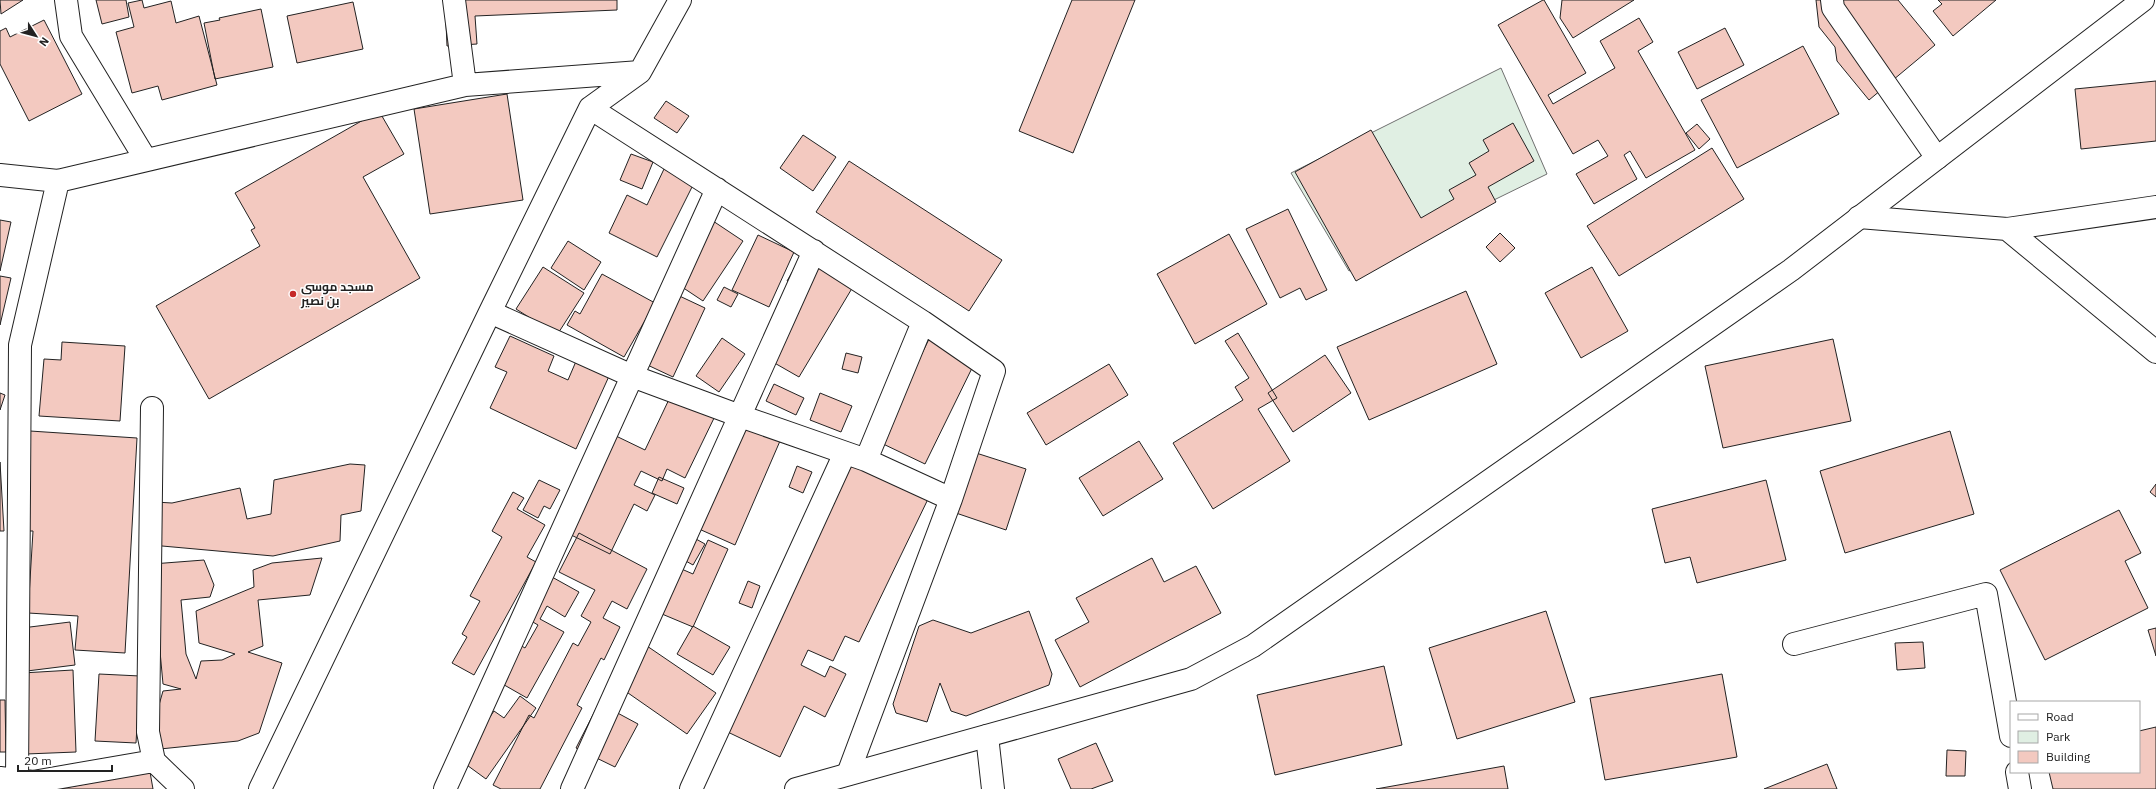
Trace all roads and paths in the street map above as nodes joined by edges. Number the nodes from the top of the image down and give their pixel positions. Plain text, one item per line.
1 (66, 0) edge
2 (454, 0) edge
3 (680, 0) edge
4 (1832, 0) edge
5 (2143, 0) edge
6 (640, 72) junction
7 (465, 85) junction
8 (590, 108) junction
9 (1937, 158) junction
10 (146, 160) junction
11 (0, 175) edge
12 (58, 181) junction
13 (717, 189) junction
14 (2156, 206) edge
15 (1860, 217) junction
16 (2007, 229) junction
17 (814, 251) junction
18 (490, 312) junction
19 (923, 322) junction
20 (2156, 352) edge
21 (632, 376) junction
22 (152, 408) dead end
23 (740, 416) junction
24 (845, 453) junction
25 (866, 460) junction
26 (951, 499) junction
27 (1794, 644) dead end
28 (2010, 730) edge
29 (987, 736) junction
30 (154, 761) junction
31 (2017, 773) edge
32 (848, 774) junction
33 (11, 782) edge
34 (183, 789) edge
35 (260, 789) edge
36 (446, 789) edge
37 (572, 789) edge
38 (691, 789) edge
39 (796, 789) edge
40 (993, 789) edge
41 (2020, 789) edge

1 - 10 street
2 - 7 street
3 - 6 street
4 - 9 street
5 - 9 street
6 - 7 street
6 - 8 street
7 - 10 street
8 - 13 street
8 - 18 street
9 - 15 street
10 - 12 street
11 - 12 street
12 - 33 street
13 - 17 street
13 - 21 street
14 - 16 street
15 - 16 street
15 - 29 street
16 - 20 street
17 - 19 street
17 - 23 street
18 - 21 street
18 - 35 street
19 - 25 street
19 - 26 street
21 - 23 street
21 - 36 street
22 - 30 street
23 - 24 street
23 - 37 street
24 - 25 street
24 - 38 street
25 - 26 street
26 - 32 street
27 - 28 street
29 - 32 street
29 - 40 street
30 - 33 street
30 - 34 street
31 - 41 street
32 - 39 street

